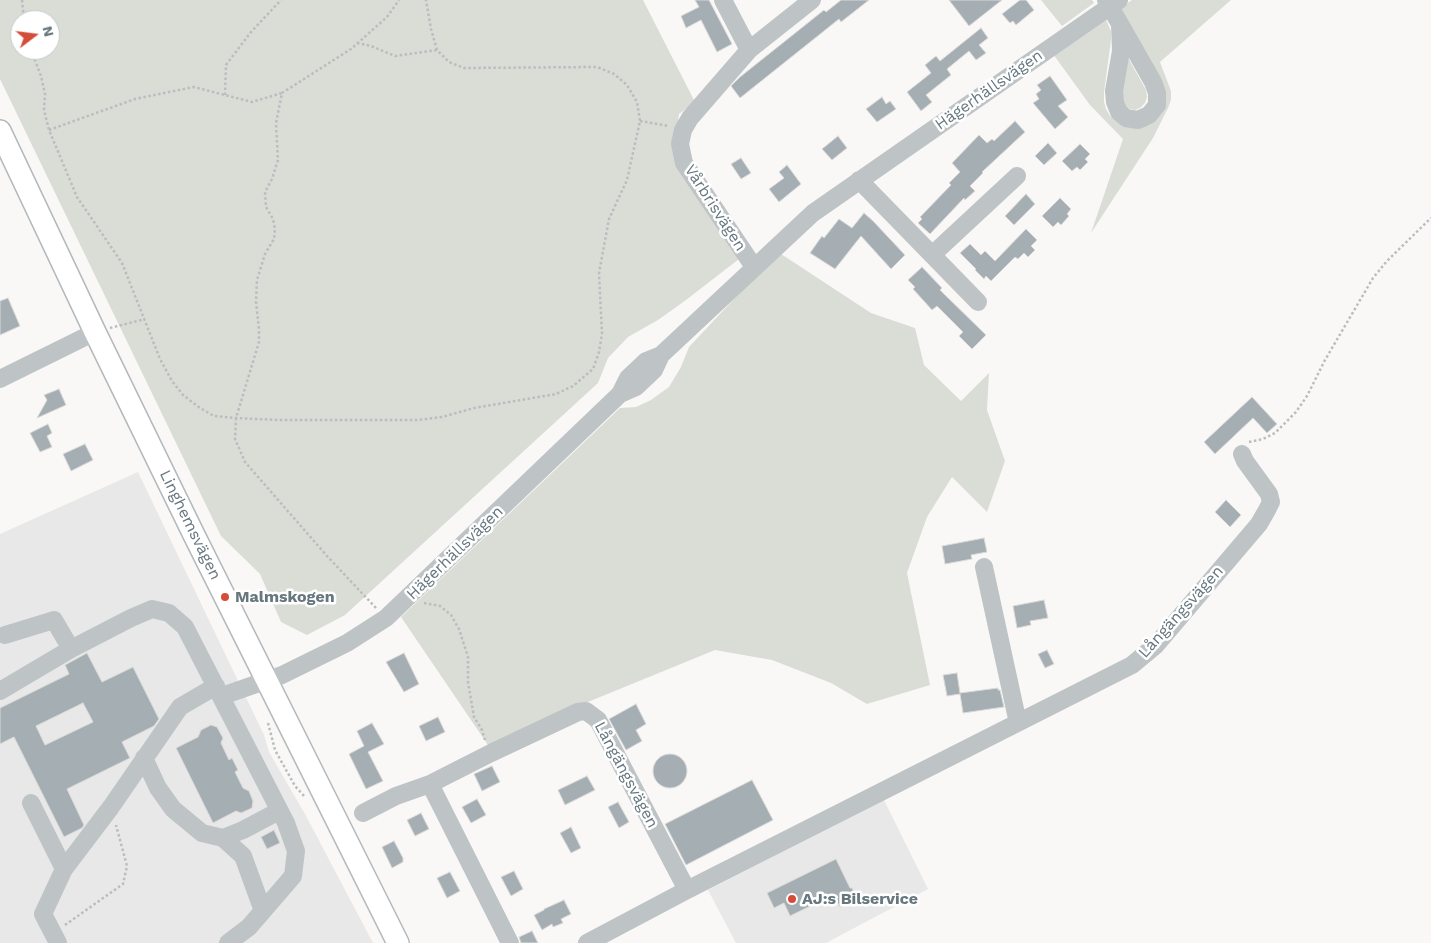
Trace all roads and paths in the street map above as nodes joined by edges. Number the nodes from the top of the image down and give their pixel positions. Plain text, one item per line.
1 (281, 0) edge
2 (399, 0) edge
3 (426, 0) edge
4 (723, 0) edge
5 (812, 0) edge
6 (1111, 2) edge
7 (1120, 24) junction
8 (357, 43) junction
9 (437, 50) junction
10 (749, 50) junction
11 (35, 60) edge
12 (282, 93) junction
13 (225, 95) junction
14 (640, 121) junction
15 (49, 130) junction
16 (683, 130) junction
17 (0, 131) edge
18 (1018, 176) dead end
19 (859, 180) junction
20 (1431, 218) edge
21 (932, 254) junction
22 (754, 267) junction
23 (978, 302) dead end
24 (145, 319) junction
25 (95, 332) junction
26 (0, 380) edge
27 (236, 418) junction
28 (1242, 454) joint
29 (984, 566) dead end
30 (403, 602) junction
31 (386, 618) junction
32 (5, 635) dead end
33 (71, 648) junction
34 (267, 682) junction
35 (0, 691) edge
36 (219, 691) junction
37 (1018, 722) junction
38 (491, 753) junction
39 (144, 758) junction
40 (430, 784) junction
41 (31, 803) dead end
42 (111, 807) junction
43 (279, 811) junction
44 (364, 813) dead end
45 (223, 838) junction
46 (64, 869) junction
47 (687, 890) junction
48 (263, 911) junction
49 (56, 938) edge
50 (228, 943) edge
51 (398, 943) edge
52 (510, 943) edge
53 (587, 943) edge

1 - 13 path
2 - 8 path
3 - 9 path
4 - 10 street
5 - 10 street
6 - 7 street
6 - 19 street, Hägerhällsvägen
7 - 7 street
8 - 9 path
8 - 12 path
9 - 14 path
10 - 16 street
11 - 15 path
12 - 13 path
12 - 27 path
13 - 15 path
14 - 16 path
14 - 27 path
15 - 24 path
16 - 22 street, Vårbrisvägen
17 - 25 main road, Linghemsvägen
18 - 21 street
19 - 21 street
19 - 22 street, Hägerhällsvägen
20 - 28 path
21 - 23 street
22 - 30 street, Hägerhällsvägen
24 - 25 path
24 - 27 path
25 - 26 street
25 - 34 main road, Linghemsvägen
27 - 31 path
28 - 37 street, Långängsvägen
29 - 37 street
30 - 31 street, Hägerhällsvägen
30 - 38 path
31 - 34 street, Hägerhällsvägen
32 - 33 street
33 - 35 street
33 - 36 street
34 - 36 street, Hägerhällsvägen
34 - 51 main road, Linghemsvägen
36 - 39 street, Hägerhällsvägen
36 - 43 street
37 - 47 street, Långängsvägen
38 - 40 street, Långängsvägen
38 - 47 street, Långängsvägen
39 - 42 street, Hägerhällsvägen
39 - 45 street
40 - 44 street, Långängsvägen
40 - 52 street
41 - 46 street
42 - 46 street, Hägerhällsvägen
42 - 49 path
43 - 45 street
43 - 48 street
45 - 48 street
46 - 49 street, Hägerhällsvägen
47 - 53 street, Långängsvägen
48 - 50 street

